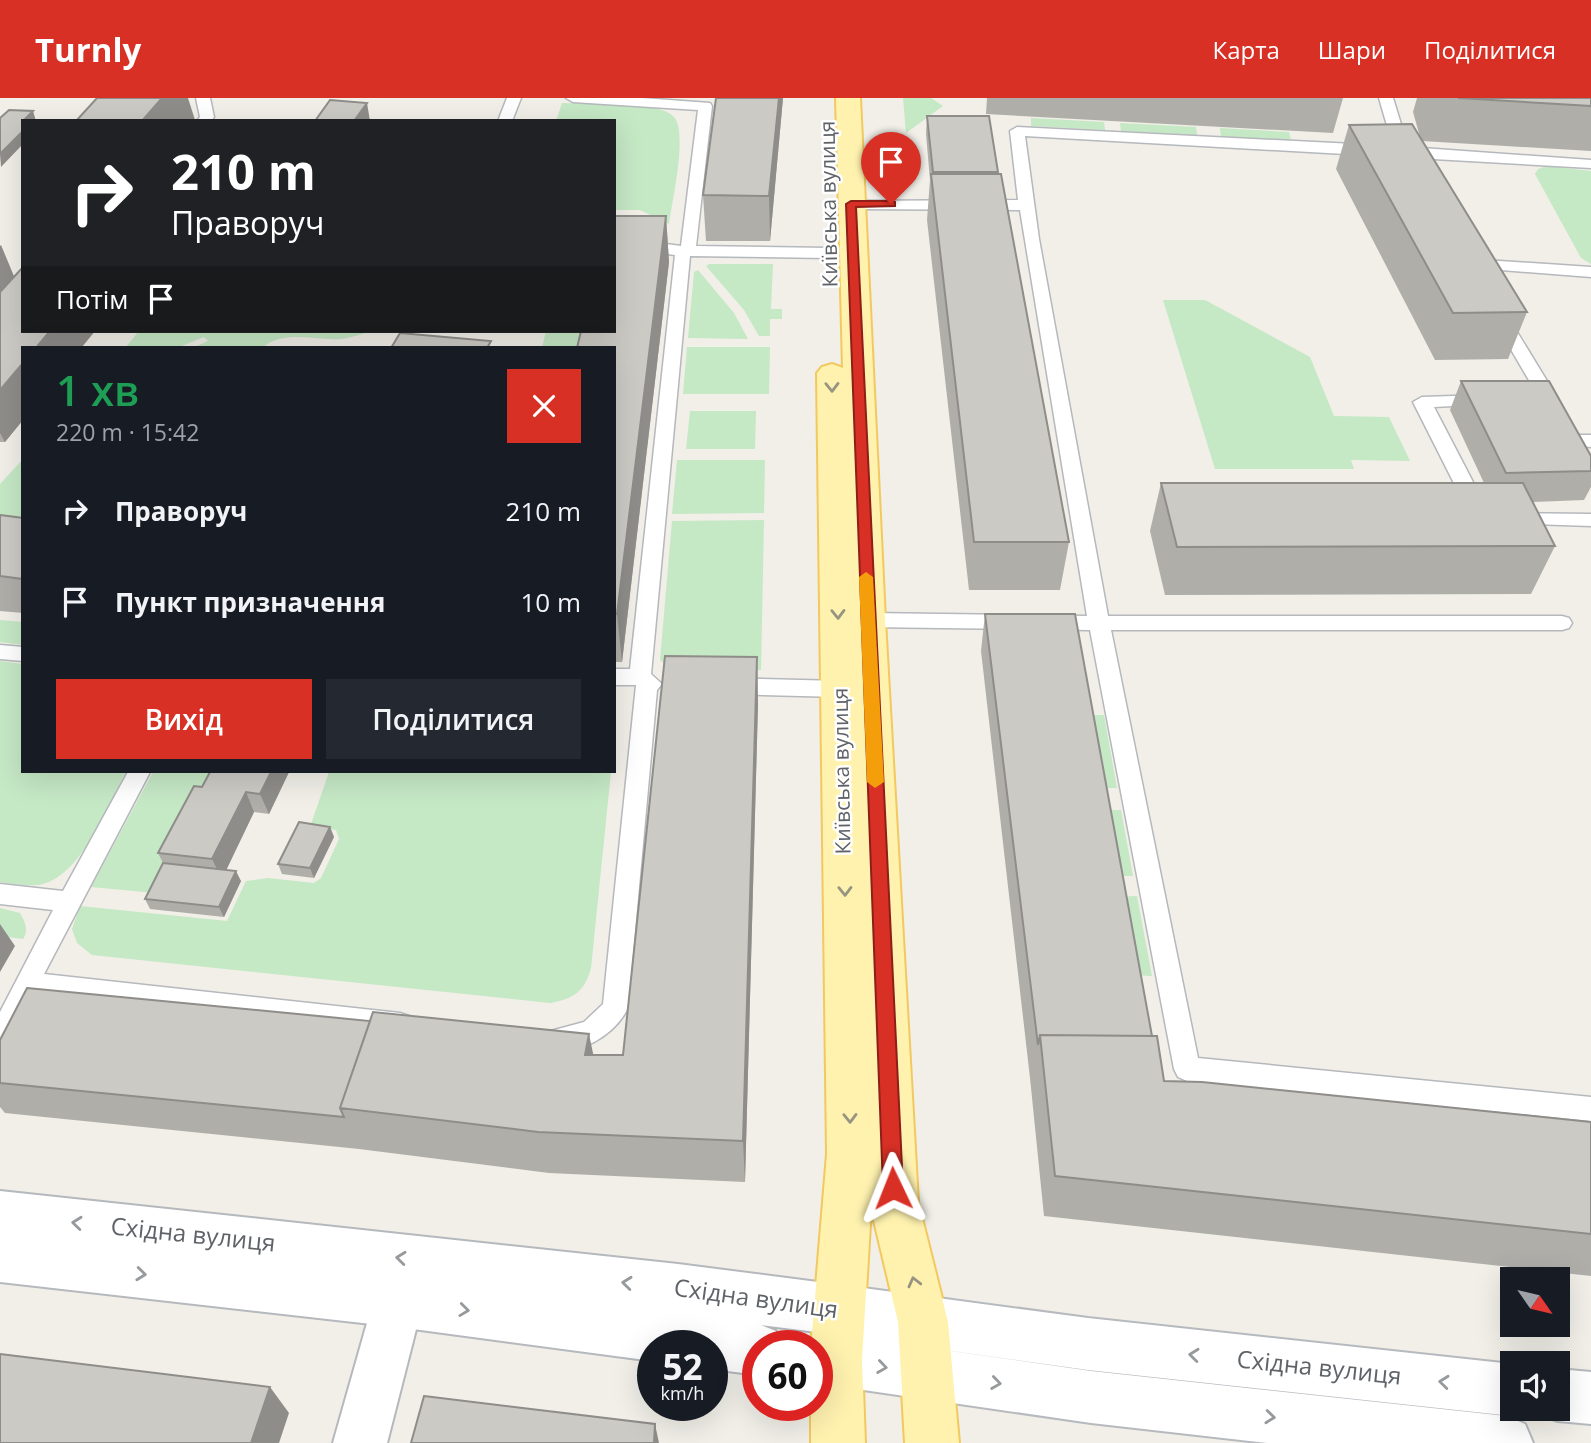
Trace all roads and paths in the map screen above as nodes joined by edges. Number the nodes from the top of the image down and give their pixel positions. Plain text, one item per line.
1 (203, 98) edge
2 (514, 98) edge
3 (573, 98) edge
4 (827, 98) edge
5 (848, 98) edge
6 (1386, 98) edge
7 (206, 119) edge
8 (506, 119) edge
9 (1401, 151) junction
10 (1591, 164) edge
11 (1415, 173) edge
12 (851, 204) junction
13 (1027, 205) junction
14 (616, 242) edge
15 (685, 251) junction
16 (829, 253) junction
17 (1469, 265) edge
18 (1591, 272) edge
19 (1490, 299) edge
20 (1549, 399) junction
21 (1498, 400) edge
22 (1524, 400) edge
23 (1582, 441) edge
24 (1585, 462) edge
25 (1591, 520) edge
26 (867, 620) junction
27 (1099, 623) junction
28 (1562, 623) dead end
29 (0, 652) edge
30 (21, 654) edge
31 (616, 677) edge
32 (644, 680) junction
33 (675, 684) edge
34 (702, 685) edge
35 (840, 689) junction
36 (138, 773) edge
37 (0, 894) edge
38 (70, 902) junction
39 (26, 983) junction
40 (423, 1026) edge
41 (532, 1038) edge
42 (0, 1041) edge
43 (1591, 1109) edge
44 (0, 1214) edge
45 (0, 1258) edge
46 (398, 1302) junction
47 (923, 1322) junction
48 (794, 1330) edge
49 (832, 1330) edge
50 (833, 1343) edge
51 (833, 1344) edge
52 (742, 1347) edge
53 (833, 1372) edge
54 (928, 1373) junction
55 (1500, 1389) edge
56 (1570, 1396) edge
57 (1591, 1398) edge
58 (360, 1443) edge
59 (838, 1443) edge
60 (932, 1443) edge
61 (1506, 1443) edge

1 - 7 lane
2 - 8 lane
3 - 15 lane
4 - 16 main road, Київська вулиця
5 - 12 main road, Київська вулиця
6 - 9 lane
9 - 10 lane
9 - 11 lane
9 - 13 lane
12 - 13 lane
12 - 26 main road, Київська вулиця
13 - 27 lane
14 - 15 lane
15 - 16 lane
15 - 32 lane
16 -> 35 main road, Київська вулиця
17 - 18 lane
19 - 20 lane
20 - 22 lane
20 - 23 lane
21 - 25 lane
23 - 24 lane
26 - 27 lane
47 -> 26 main road, Київська вулиця
27 - 28 lane
27 - 43 lane
29 - 30 lane
31 - 32 lane
32 - 33 lane
32 - 41 lane
34 - 35 lane
35 -> 49 main road, Київська вулиця
36 - 38 lane
37 - 38 lane
38 - 39 lane
39 - 40 lane
39 - 42 lane
48 -> 44 street, Східна вулиця
45 -> 46 street, Східна вулиця
46 -> 52 street, Східна вулиця
46 - 58 street
47 - 50 street, Східна вулиця
47 - 54 main road, Київська вулиця
55 -> 47 street, Східна вулиця
51 -> 54 street, Східна вулиця
53 - 59 main road, Київська вулиця
54 - 60 main road, Київська вулиця
54 -> 61 street, Східна вулиця
56 - 57 street

